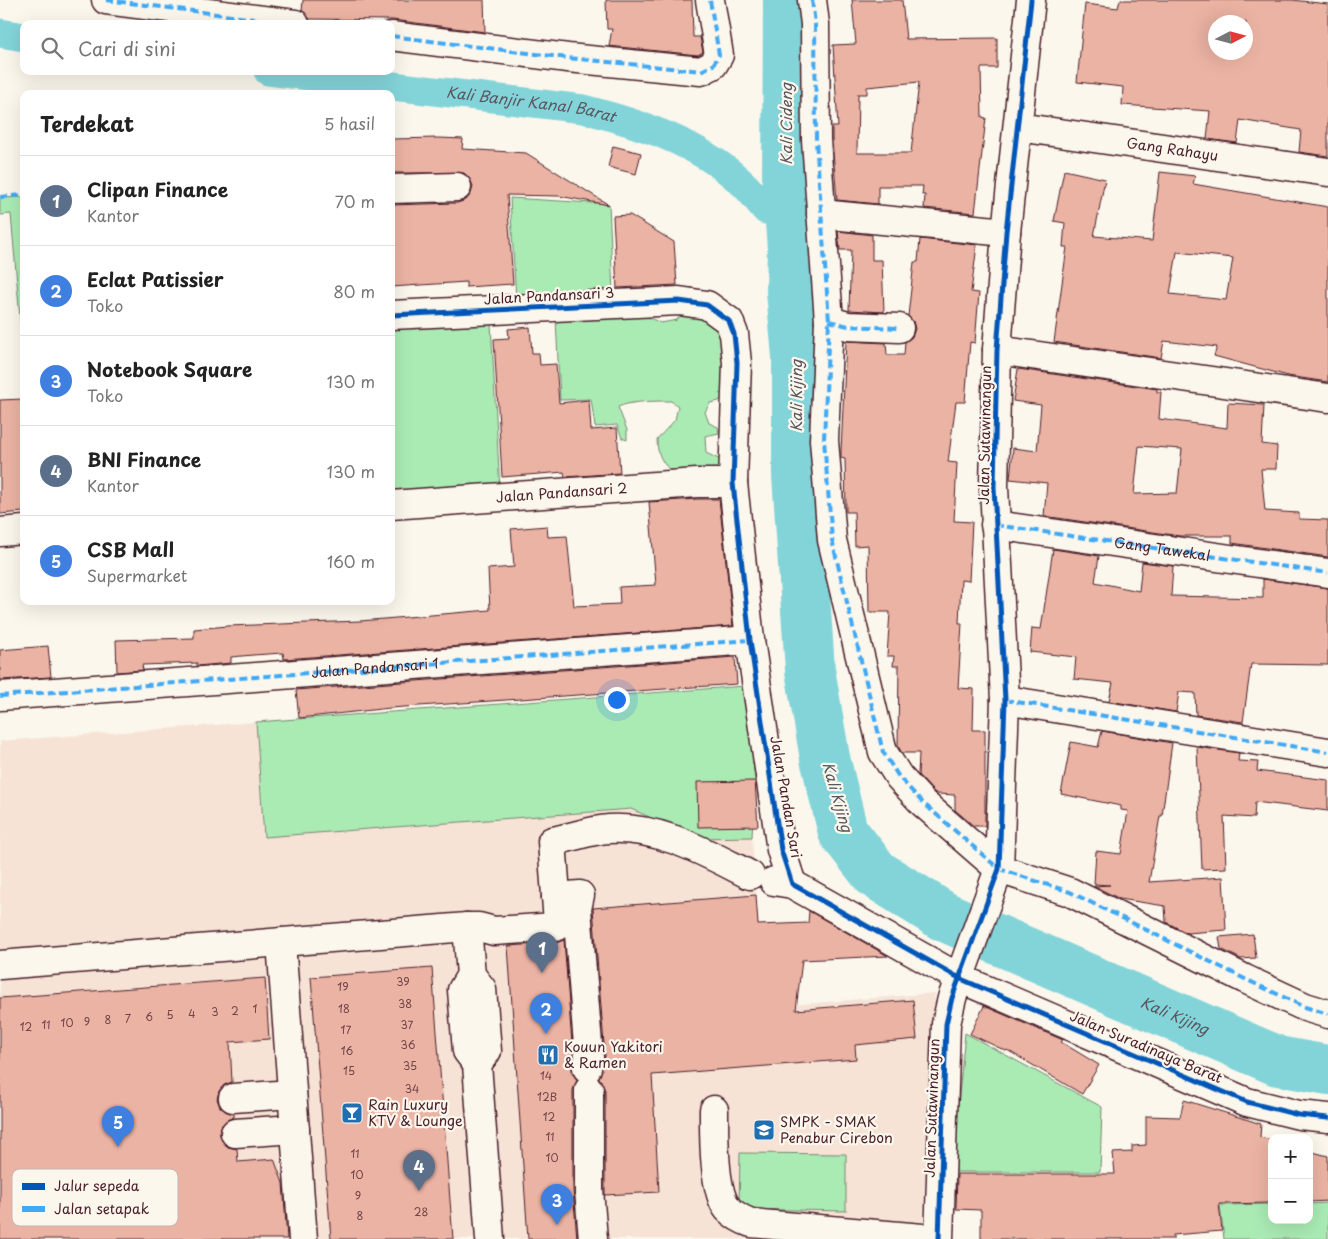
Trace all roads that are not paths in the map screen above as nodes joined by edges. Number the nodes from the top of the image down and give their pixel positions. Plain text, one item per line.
1 (106, 0) edge
2 (710, 0) edge
3 (812, 0) edge
4 (1031, 0) edge
5 (138, 2) edge
6 (266, 20) edge
7 (395, 36) edge
8 (1018, 127) junction
9 (1328, 172) edge
10 (458, 188) dead end
11 (395, 189) edge
12 (822, 214) junction
13 (1006, 232) junction
14 (707, 305) joint
15 (395, 315) edge
16 (828, 321) junction
17 (900, 328) dead end
18 (997, 350) junction
19 (1328, 398) edge
20 (733, 482) junction
21 (395, 505) edge
22 (995, 525) junction
23 (20, 530) edge
24 (0, 532) edge
25 (1328, 573) edge
26 (750, 640) junction
27 (0, 696) edge
28 (1005, 700) junction
29 (1328, 752) edge
30 (997, 875) junction
31 (771, 880) junction
32 (556, 897) junction
33 (467, 927) junction
34 (281, 942) junction
35 (0, 965) edge
36 (965, 968) junction
37 (1328, 1014) edge
38 (292, 1094) junction
39 (233, 1098) dead end
40 (714, 1110) dead end
41 (1328, 1118) edge
42 (295, 1129) junction
43 (236, 1133) dead end
44 (303, 1239) edge
45 (490, 1239) edge
46 (593, 1239) edge
47 (934, 1239) edge
48 (939, 1239) edge

1 - 5 street
2 - 7 street
3 - 12 street
4 - 8 street, Jalan Sutawinangun
5 - 6 street
8 - 9 street, Gang Rahayu
8 - 13 street, Jalan Sutawinangun
10 - 11 street
12 - 13 street
12 - 16 street
13 - 18 street, Jalan Sutawinangun
14 - 15 street, Jalan Pandansari 3
14 - 20 street, Jalan Pandan Sari
16 - 17 street
16 - 30 street
18 - 19 street
18 - 22 street, Jalan Sutawinangun
20 - 21 street, Jalan Pandansari 2
20 - 26 street, Jalan Pandan Sari
22 - 25 street, Gang Tawekal
22 - 28 street, Jalan Sutawinangun
23 - 24 street
26 - 27 street, Jalan Pandansari 1
26 - 31 street, Jalan Pandan Sari
28 - 29 street
28 - 30 street, Jalan Sutawinangun
30 - 36 street, Jalan Sutawinangun
30 - 37 street
31 - 32 street
31 - 36 street
32 - 33 street
32 - 46 street
33 - 34 street
33 - 45 street
34 - 35 street
34 - 38 street
36 - 41 street, Jalan Suradinaya Barat
36 - 48 street, Jalan Sutawinangun
38 - 39 street
38 - 42 street
40 - 47 street
42 - 43 street
42 - 44 street

